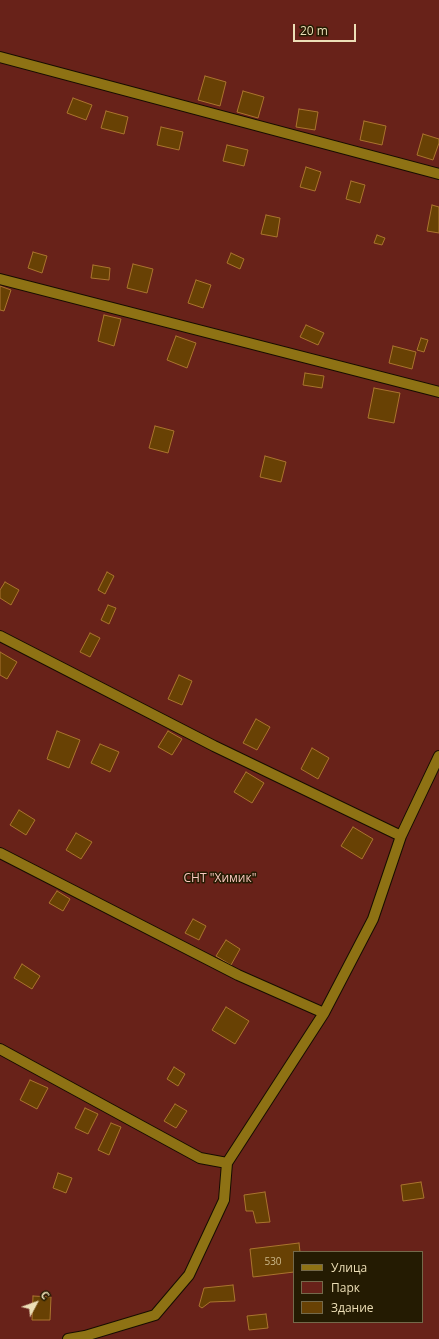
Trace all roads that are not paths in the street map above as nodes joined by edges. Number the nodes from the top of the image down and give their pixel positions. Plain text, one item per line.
1 (0, 56) edge
2 (439, 174) edge
3 (0, 278) edge
4 (439, 392) edge
5 (0, 636) edge
6 (439, 756) edge
7 (401, 836) junction
8 (0, 853) edge
9 (324, 1013) junction
10 (0, 1049) edge
11 (227, 1163) junction
12 (68, 1339) edge

1 - 2 street
3 - 4 street
5 - 7 street
6 - 7 street
7 - 9 street
8 - 9 street
9 - 11 street
10 - 11 street
11 - 12 street

